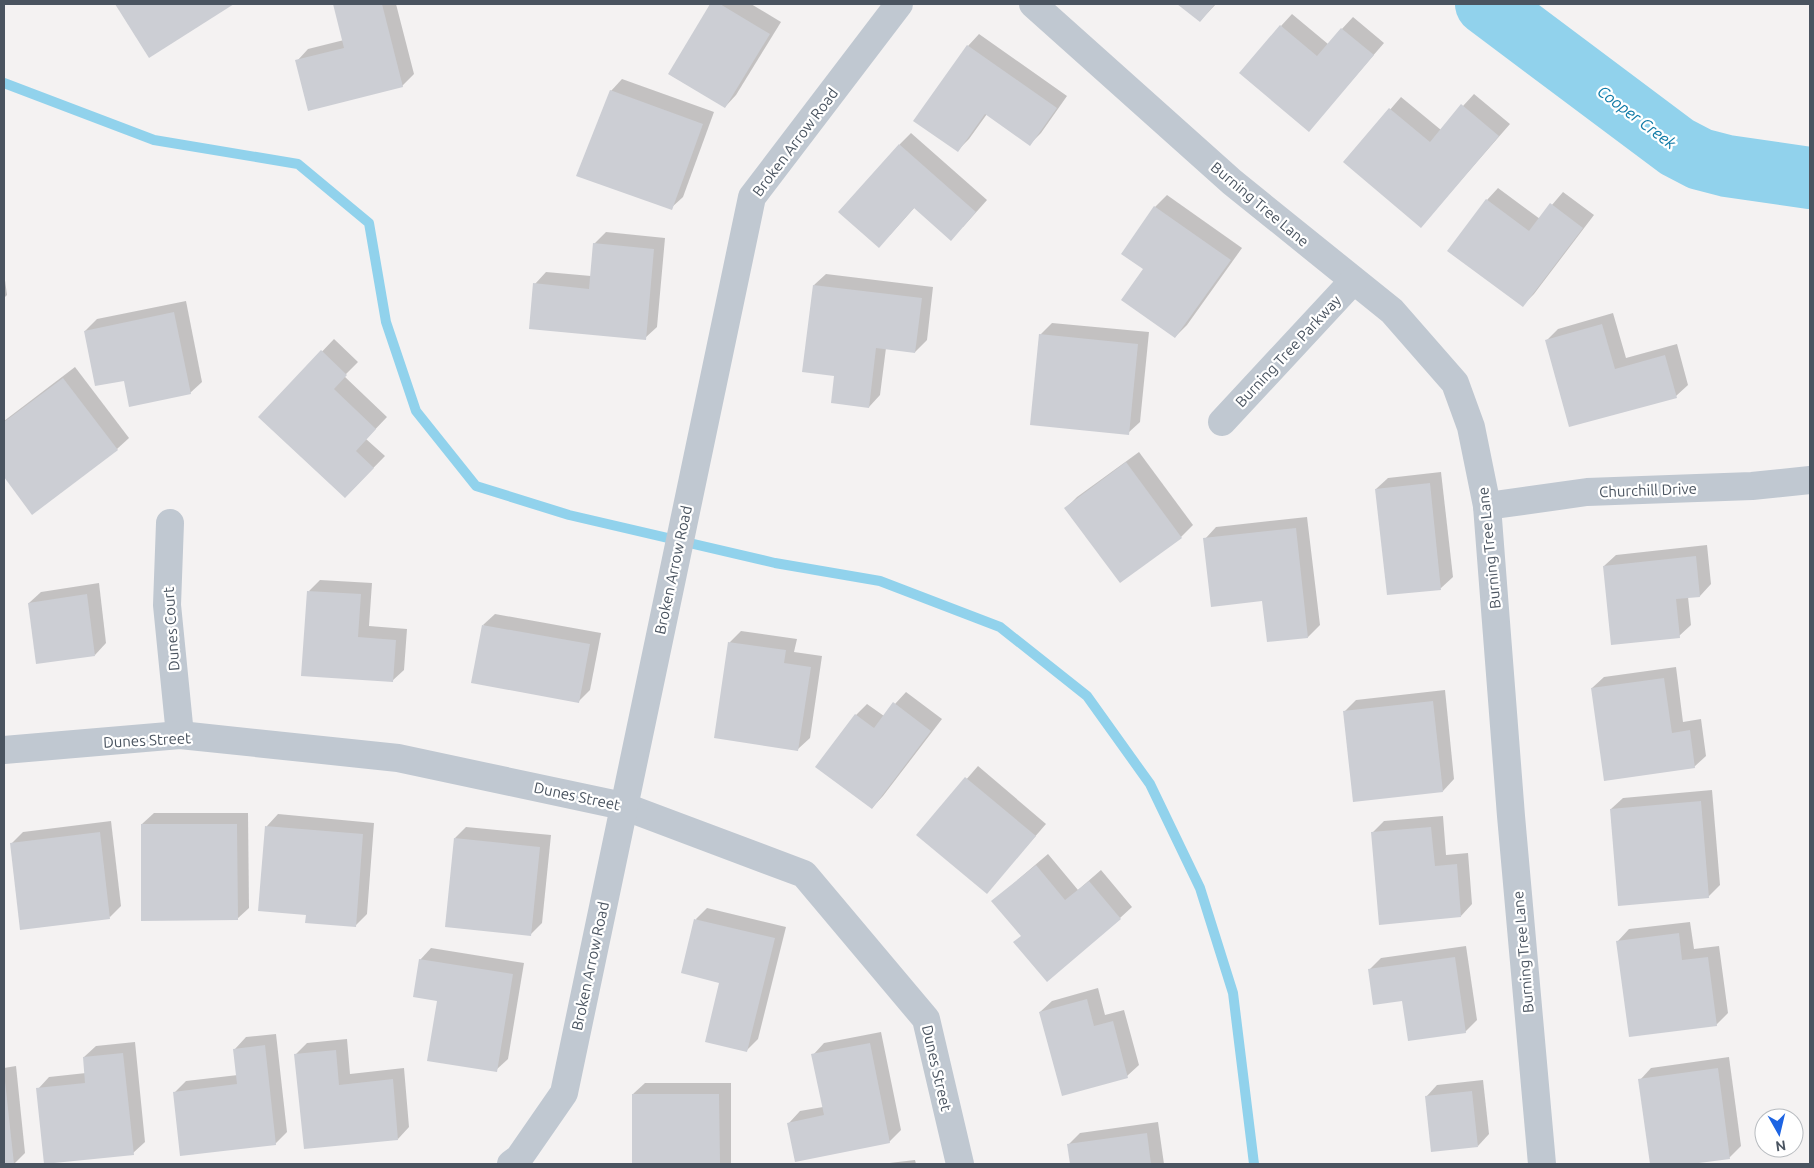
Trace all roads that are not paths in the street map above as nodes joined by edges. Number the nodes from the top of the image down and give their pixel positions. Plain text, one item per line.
1 (899, 4) edge
2 (1033, 4) edge
3 (1353, 281) junction
4 (1222, 422) dead end
5 (1810, 480) edge
6 (1487, 506) junction
7 (170, 523) dead end
8 (180, 736) junction
9 (4, 750) edge
10 (624, 806) junction
11 (511, 1164) edge
12 (960, 1164) edge
13 (1542, 1164) edge

1 - 10 street, Broken Arrow Road
2 - 3 street, Burning Tree Lane
3 - 4 street, Burning Tree Parkway
3 - 6 street, Burning Tree Lane
5 - 6 street, Churchill Drive
6 - 13 street, Burning Tree Lane
7 - 8 street, Dunes Court
8 - 9 street, Dunes Street
8 - 10 street, Dunes Street
10 - 11 street, Broken Arrow Road
10 - 12 street, Dunes Street

